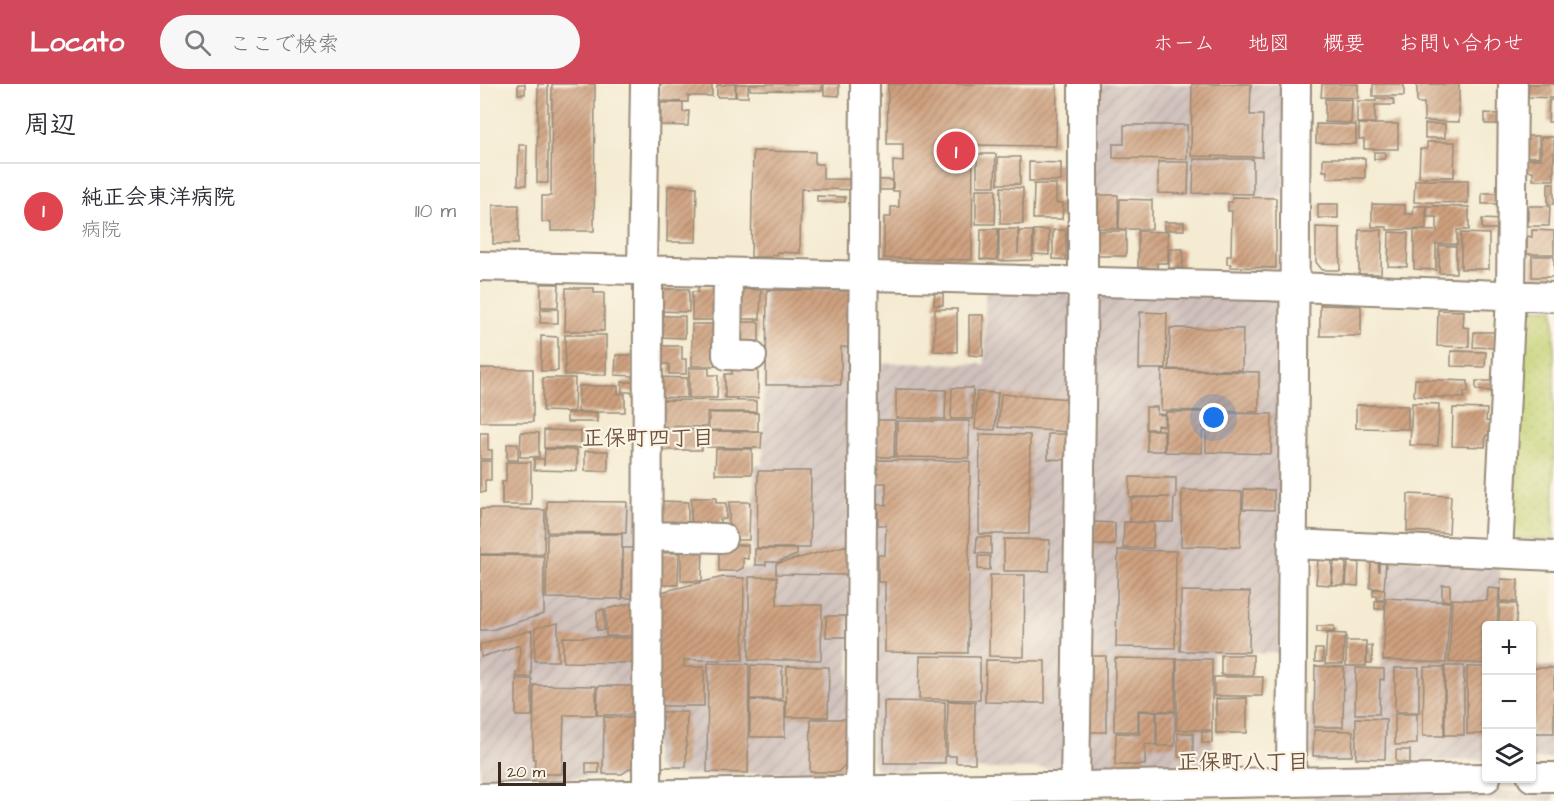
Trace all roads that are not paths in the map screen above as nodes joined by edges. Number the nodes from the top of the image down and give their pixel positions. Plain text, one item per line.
1 (645, 84) edge
2 (865, 84) edge
3 (1083, 84) edge
4 (1296, 84) edge
5 (1513, 84) edge
6 (480, 266) edge
7 (645, 271) junction
8 (728, 273) junction
9 (864, 276) junction
10 (1083, 281) junction
11 (1295, 286) junction
12 (1511, 296) junction
13 (1554, 297) edge
14 (752, 356) dead end
15 (648, 536) junction
16 (723, 538) dead end
17 (1293, 544) junction
18 (1498, 553) junction
19 (1554, 556) edge
20 (1536, 777) edge
21 (1554, 777) edge
22 (1482, 778) edge
23 (1075, 786) junction
24 (1296, 788) edge
25 (860, 791) junction
26 (648, 795) junction
27 (480, 798) edge

1 - 7 street
2 - 9 street
3 - 10 street
4 - 11 street
5 - 12 street
6 - 7 street
7 - 8 street
7 - 15 street
8 - 9 street
8 - 14 street
9 - 10 street
9 - 25 street
10 - 11 street
10 - 23 street
11 - 12 street
11 - 17 street
12 - 13 street
12 - 18 street
15 - 16 street
15 - 26 street
17 - 18 street
17 - 24 street
18 - 19 street
20 - 21 street
22 - 24 street
23 - 24 street
23 - 25 street
25 - 26 street
26 - 27 street

